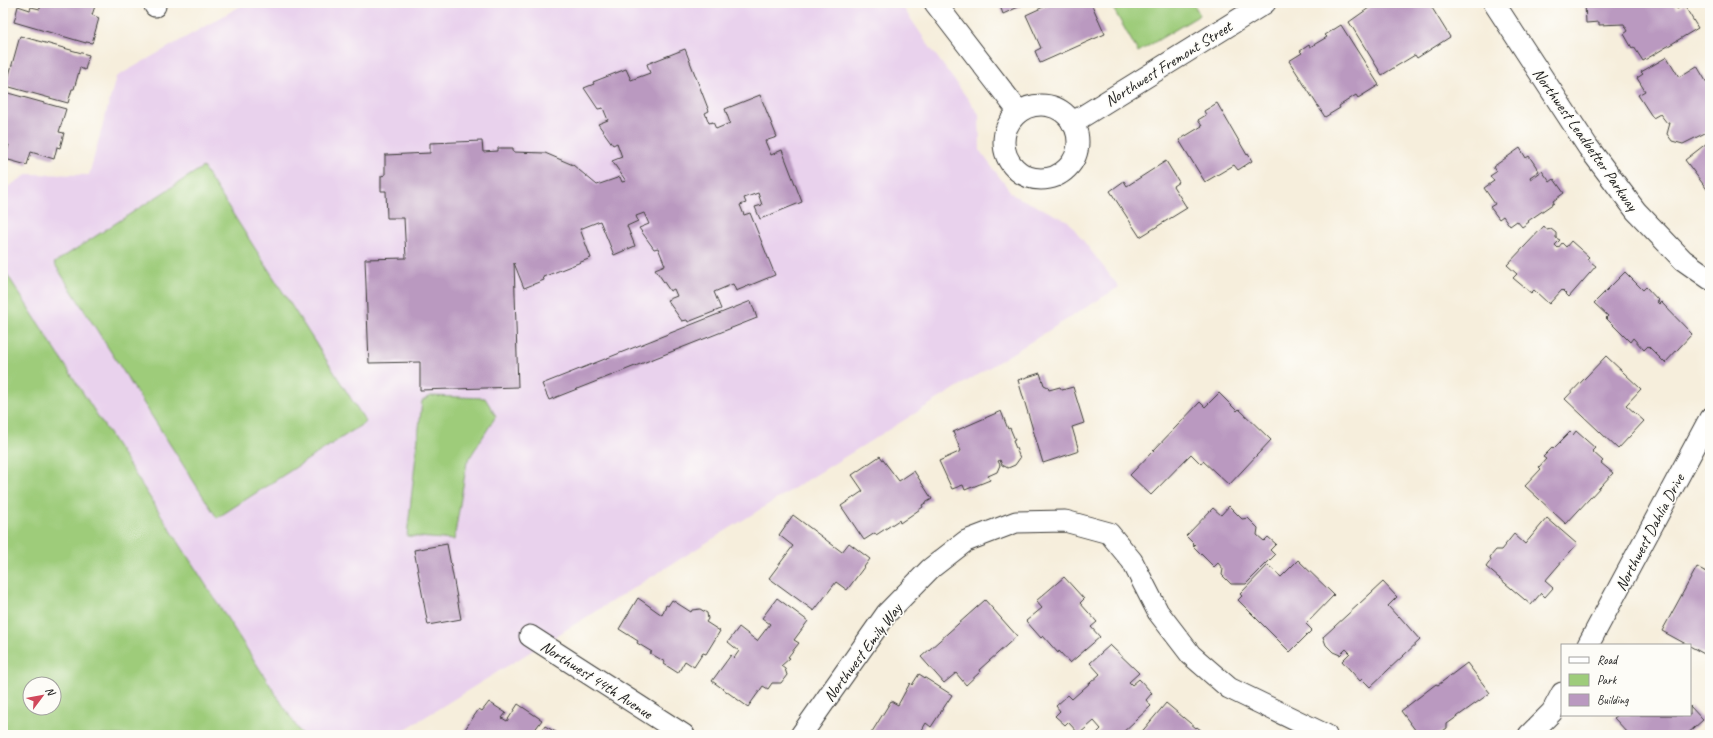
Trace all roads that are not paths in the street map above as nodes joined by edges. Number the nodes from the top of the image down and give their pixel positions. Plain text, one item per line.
1 (935, 3) edge
2 (1265, 3) edge
3 (1494, 3) edge
4 (1019, 112) junction
5 (1072, 122) junction
6 (1710, 279) edge
7 (1710, 418) edge
8 (530, 636) dead end
9 (1589, 644) edge
10 (1561, 695) edge
11 (684, 735) edge
12 (801, 735) edge
13 (1326, 735) edge
14 (1529, 735) edge

1 - 4 street
2 - 5 street, Northwest Fremont Street
3 - 6 street, Northwest Leadbetter Parkway
4 - 5 street
4 - 5 street
7 - 9 street, Northwest Dahlia Drive
8 - 11 street, Northwest 44th Avenue
10 - 14 street
12 - 13 street, Northwest Emily Way

